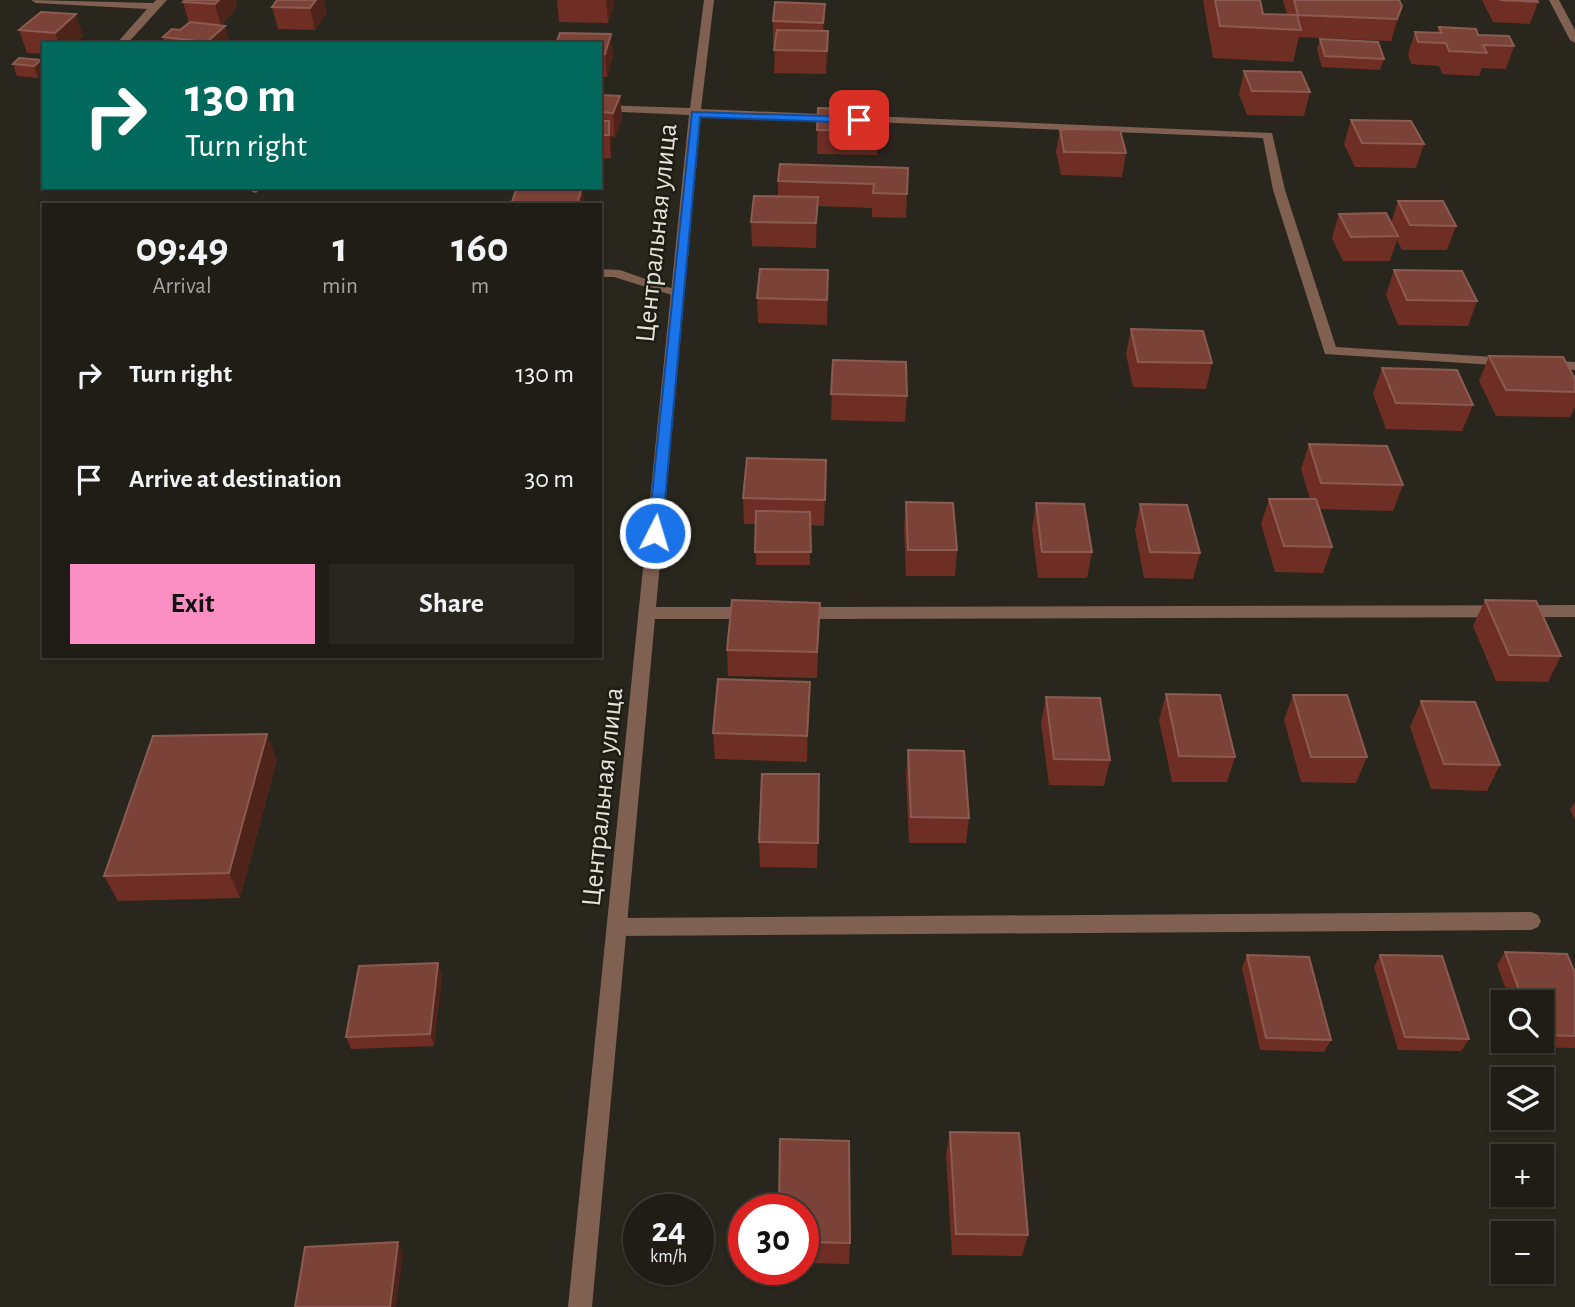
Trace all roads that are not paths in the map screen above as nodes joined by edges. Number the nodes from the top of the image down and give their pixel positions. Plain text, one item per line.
1 (36, 0) edge
2 (709, 0) edge
3 (1555, 0) edge
4 (158, 3) edge
5 (1575, 40) edge
6 (123, 42) edge
7 (602, 108) edge
8 (695, 114) junction
9 (602, 272) edge
10 (678, 293) junction
11 (1575, 366) edge
12 (1575, 611) edge
13 (647, 613) junction
14 (1531, 921) dead end
15 (617, 926) junction
16 (580, 1307) edge

1 - 4 street
2 - 8 street, Центральная улица
3 - 5 street
4 - 6 street
7 - 8 street
8 - 10 street, Центральная улица
8 - 11 street
9 - 10 street
10 - 13 street, Центральная улица
12 - 13 street
13 - 15 street, Центральная улица
14 - 15 street
15 - 16 street, Центральная улица

